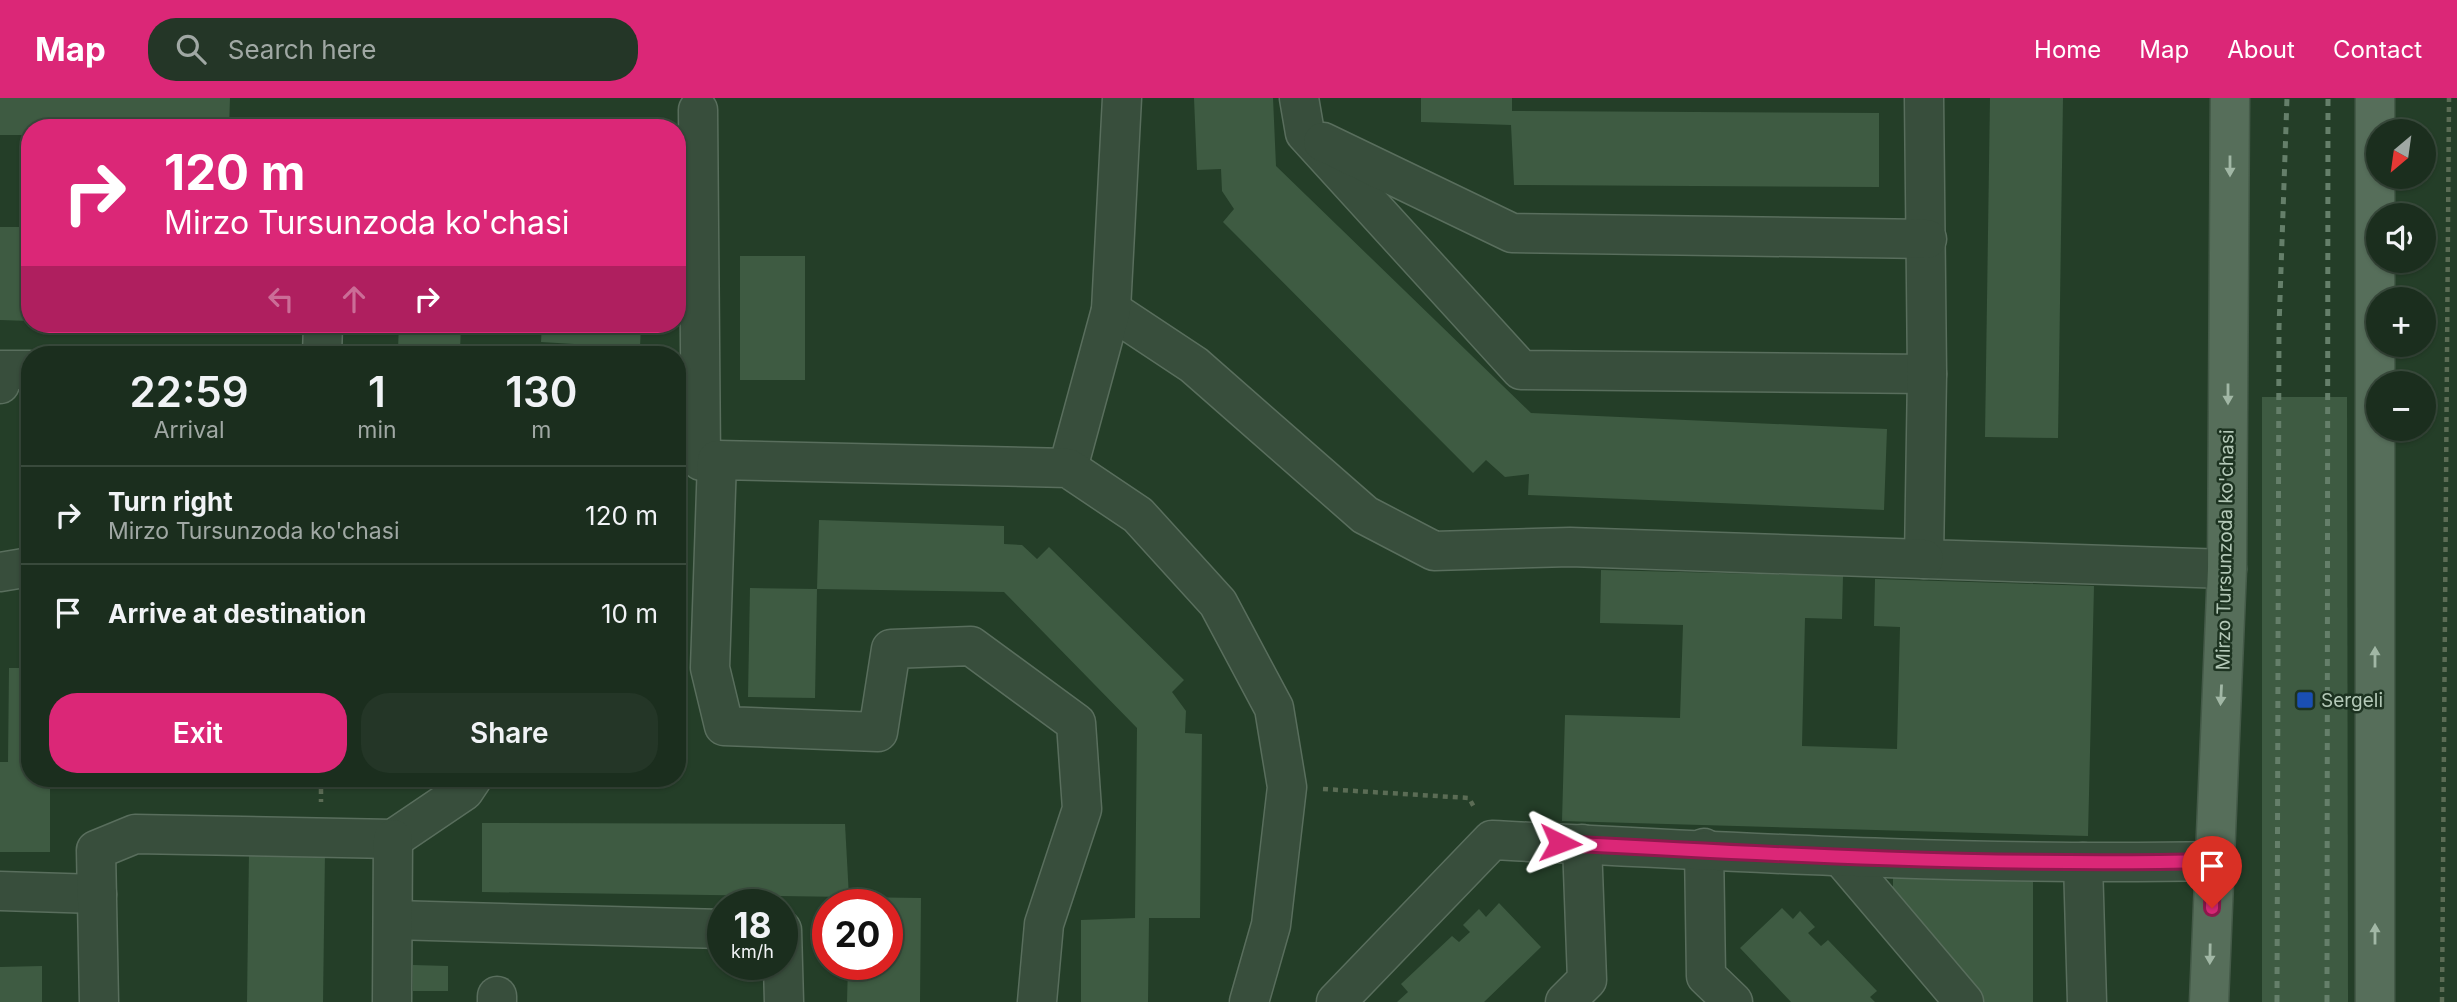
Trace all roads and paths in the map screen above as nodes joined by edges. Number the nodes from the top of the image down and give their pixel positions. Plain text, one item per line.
1 (1122, 98) edge
2 (1924, 98) edge
3 (2230, 98) edge
4 (2375, 98) edge
5 (2449, 98) edge
6 (698, 110) dead end
7 (1302, 116) edge
8 (1927, 239) junction
9 (1111, 310) junction
10 (21, 370) edge
11 (1927, 374) junction
12 (0, 384) edge
13 (698, 461) edge
14 (1068, 468) junction
15 (1924, 559) junction
16 (21, 568) edge
17 (2227, 569) junction
18 (0, 572) edge
19 (694, 668) edge
20 (467, 787) edge
21 (1287, 787) junction
22 (393, 839) junction
23 (1492, 840) junction
24 (1582, 844) junction
25 (1704, 849) junction
26 (1841, 857) junction
27 (2213, 861) junction
28 (2083, 862) junction
29 (0, 891) edge
30 (97, 894) junction
31 (393, 920) junction
32 (707, 929) edge
33 (783, 980) edge
34 (99, 1002) edge
35 (392, 1002) edge
36 (783, 1002) edge
37 (1037, 1002) edge
38 (1249, 1002) edge
39 (1336, 1002) edge
40 (1565, 1002) edge
41 (1733, 1002) edge
42 (1964, 1002) edge
43 (2087, 1002) edge
44 (2209, 1002) edge
45 (2375, 1002) edge
46 (2442, 1002) edge

1 - 9 lane
2 - 8 lane
3 -> 17 main road, Mirzo Tursunzoda ko'chasi
45 -> 4 main road
5 - 46 path
6 - 13 lane
7 - 8 lane
7 - 11 lane
8 - 11 lane
9 - 14 lane
9 - 15 lane
10 - 12 lane
11 - 15 lane
13 - 14 lane
13 - 19 lane
14 - 21 lane
15 - 17 lane
16 - 18 lane
17 -> 27 main road, Mirzo Tursunzoda ko'chasi
19 - 37 lane
20 - 22 lane
21 - 23 path
21 - 38 lane
22 - 30 lane
22 - 31 lane
23 - 24 lane
23 - 39 lane
24 - 25 lane
24 - 40 lane
25 - 26 lane
25 - 41 lane
26 - 28 lane
26 - 42 lane
27 - 28 lane
27 -> 44 main road, Mirzo Tursunzoda ko'chasi
28 - 43 lane
29 - 30 lane
30 - 34 lane
31 - 32 lane
31 - 35 lane
33 - 36 lane

